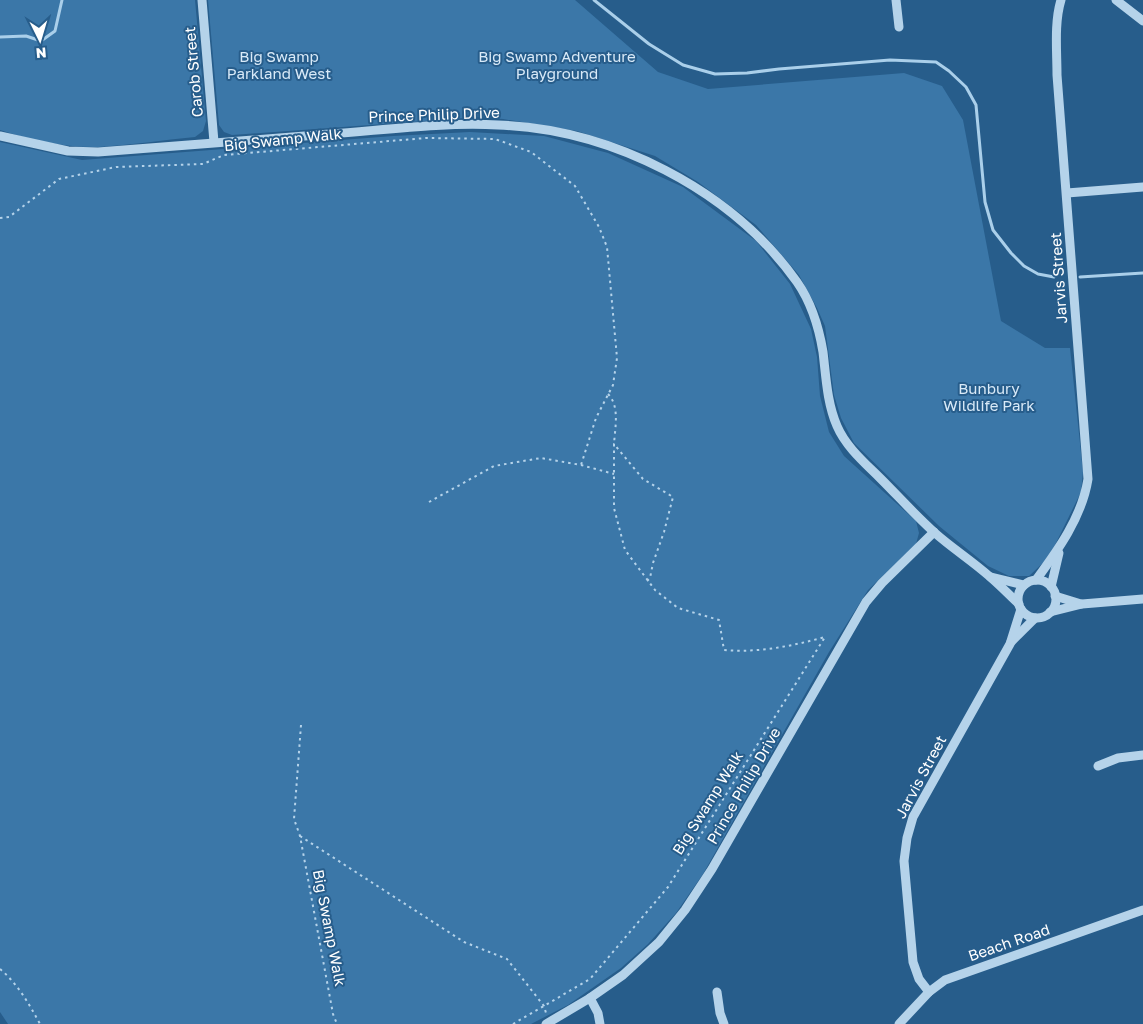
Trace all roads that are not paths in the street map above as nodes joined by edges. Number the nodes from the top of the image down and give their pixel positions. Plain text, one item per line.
1 (202, 0) edge
2 (896, 0) edge
3 (1061, 0) edge
4 (1116, 0) edge
5 (1143, 21) edge
6 (899, 27) dead end
7 (0, 136) edge
8 (214, 142) junction
9 (1143, 187) edge
10 (1067, 193) junction
11 (934, 532) junction
12 (1060, 547) junction
13 (991, 577) junction
14 (1036, 580) junction
15 (1024, 585) junction
16 (1051, 587) junction
17 (1055, 596) junction
18 (1143, 599) edge
19 (1082, 604) junction
20 (1020, 606) junction
21 (1050, 612) junction
22 (1035, 618) junction
23 (1010, 644) junction
24 (1143, 754) edge
25 (1098, 766) dead end
26 (1143, 910) edge
27 (717, 992) dead end
28 (929, 992) junction
29 (590, 998) junction
30 (546, 1024) edge
31 (600, 1024) edge
32 (724, 1024) edge
33 (899, 1024) edge

1 - 8 street, Carob Street
2 - 6 street
3 - 10 street, Jarvis Street
4 - 5 street
7 - 8 street, Prince Philip Drive
8 - 11 street, Prince Philip Drive
9 - 10 street
10 - 12 street, Jarvis Street
11 - 13 street, Prince Philip Drive
11 - 29 street, Prince Philip Drive
12 - 14 street, Jarvis Street
12 - 16 street, Jarvis Street
13 - 15 street, Prince Philip Drive
13 - 20 street, Prince Philip Drive
14 - 15 street
14 - 16 street
15 - 20 street
16 - 17 street
17 - 19 street
17 - 21 street
18 - 19 street
19 - 21 street
20 - 22 street
20 - 23 street, Jarvis Street
21 - 22 street
22 - 23 street, Jarvis Street
23 - 28 street, Jarvis Street
24 - 25 street
26 - 28 street, Beach Road
27 - 32 street
28 - 33 street, Beach Road
29 - 30 street, Prince Philip Drive
29 - 31 street

